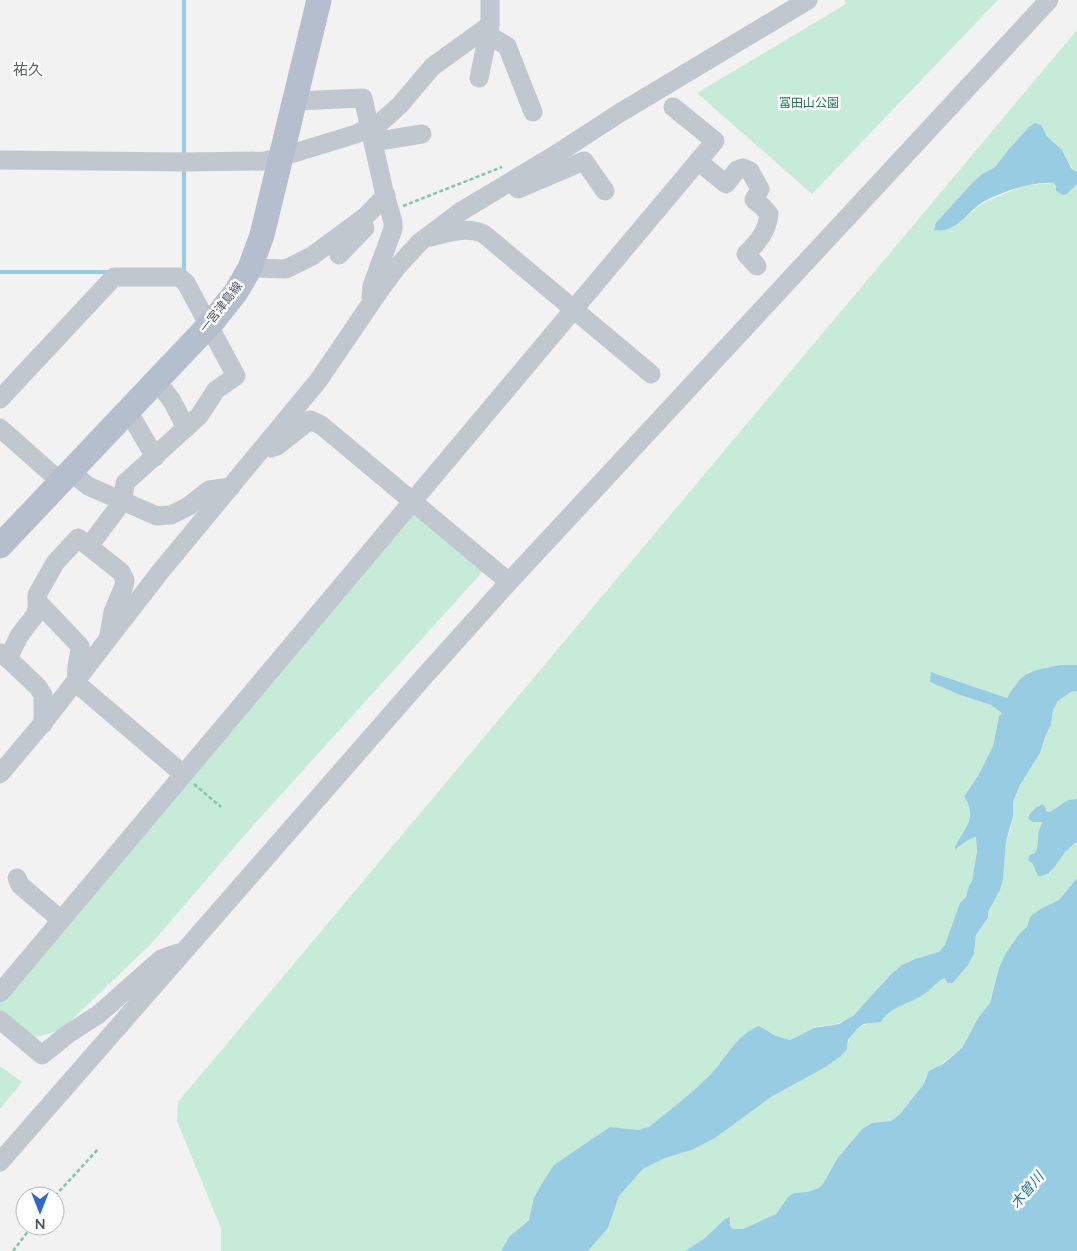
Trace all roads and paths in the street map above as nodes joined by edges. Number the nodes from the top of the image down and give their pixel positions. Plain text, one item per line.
1 (319, 0) edge
2 (490, 0) edge
3 (808, 0) edge
4 (1049, 0) edge
5 (489, 30) junction
6 (479, 78) dead end
7 (295, 102) junction
8 (673, 107) dead end
9 (533, 112) dead end
10 (371, 135) junction
11 (418, 138) dead end
12 (282, 157) junction
13 (0, 160) edge
14 (698, 161) junction
15 (504, 166) dead end
16 (605, 191) dead end
17 (485, 197) junction
18 (388, 203) junction
19 (425, 238) junction
20 (339, 255) dead end
21 (758, 266) dead end
22 (250, 268) junction
23 (370, 305) junction
24 (573, 308) junction
25 (209, 325) junction
26 (650, 374) dead end
27 (157, 381) junction
28 (0, 399) edge
29 (128, 411) junction
30 (0, 428) edge
31 (186, 428) junction
32 (262, 450) junction
33 (146, 453) junction
34 (66, 477) junction
35 (231, 487) junction
36 (412, 501) junction
37 (123, 502) junction
38 (0, 546) edge
39 (89, 546) junction
40 (509, 582) junction
41 (38, 602) junction
42 (108, 639) junction
43 (4, 656) edge
44 (76, 681) junction
45 (42, 724) junction
46 (0, 774) edge
47 (183, 774) junction
48 (221, 808) dead end
49 (18, 878) dead end
50 (61, 920) junction
51 (184, 951) junction
52 (0, 993) edge
53 (0, 1020) edge
54 (99, 1148) dead end
55 (0, 1162) edge
56 (64, 1186) edge
57 (24, 1236) edge
58 (13, 1251) edge

1 - 7 main road, 一宮津島線
2 - 5 street
3 - 17 street
4 - 40 street
5 - 6 street
5 - 9 street
5 - 10 street
7 - 10 street
7 - 12 main road, 一宮津島線
8 - 14 street
10 - 11 street
10 - 12 street
10 - 18 street
12 - 13 street
12 - 22 main road, 一宮津島線
14 - 21 street
14 - 24 street
15 - 18 path
16 - 17 street
17 - 19 street
18 - 20 street
18 - 22 street
18 - 23 street
19 - 23 street
19 - 24 street
22 - 25 main road, 一宮津島線
23 - 32 street
24 - 26 street
24 - 36 street
25 - 27 main road, 一宮津島線
25 - 28 street
25 - 31 street
27 - 29 main road, 一宮津島線
27 - 31 street
29 - 33 street
29 - 34 main road, 一宮津島線
30 - 34 street
31 - 33 street
32 - 35 street
32 - 36 street
33 - 37 street
34 - 37 street
34 - 38 main road, 一宮津島線
35 - 37 street
35 - 42 street
36 - 40 street
36 - 47 street
37 - 39 street
39 - 41 street
39 - 42 street
40 - 51 street
41 - 43 street
41 - 44 street
42 - 44 street
43 - 45 street
44 - 45 street
44 - 47 street
45 - 46 street
47 - 48 path
47 - 50 street
49 - 50 street
50 - 52 street
51 - 53 street
51 - 55 street
54 - 56 path
57 - 58 path

